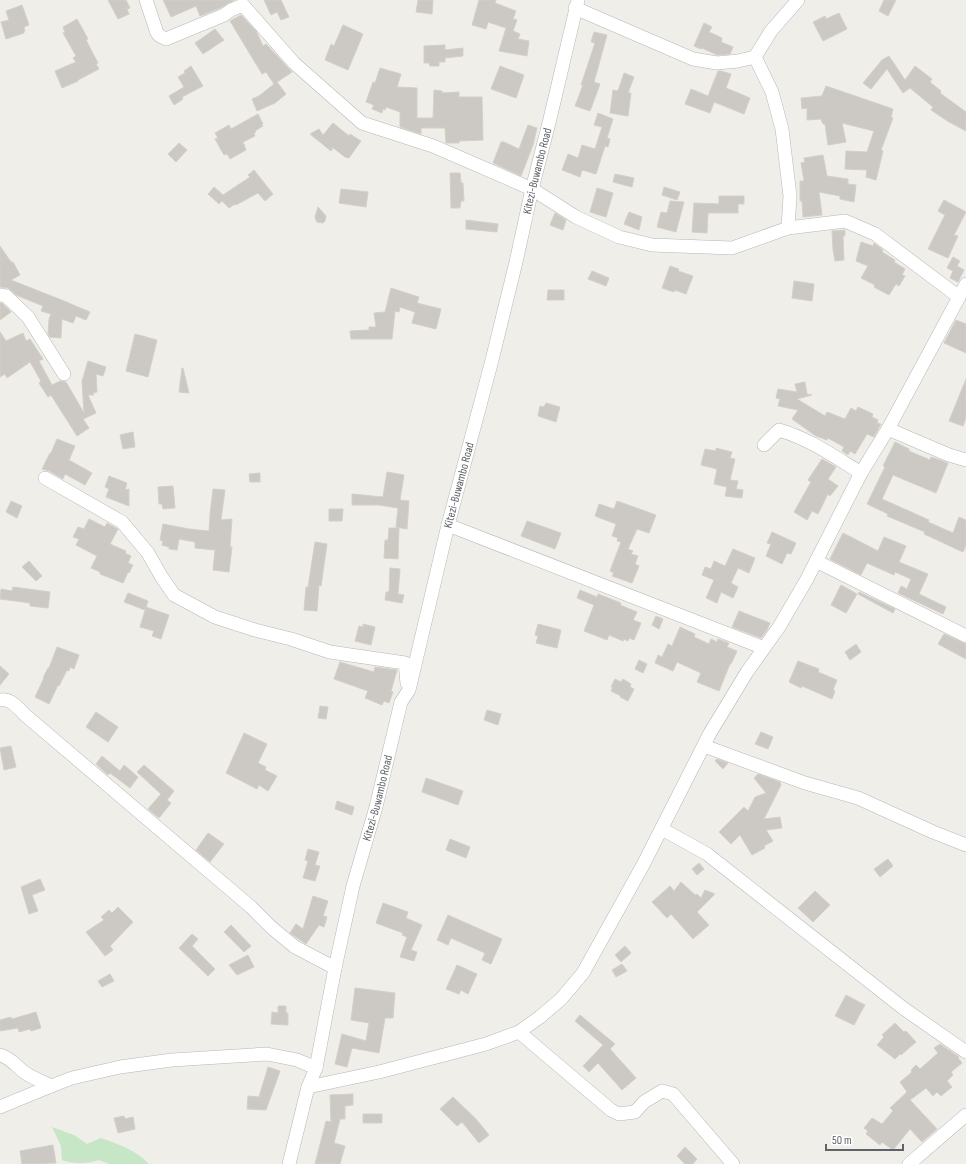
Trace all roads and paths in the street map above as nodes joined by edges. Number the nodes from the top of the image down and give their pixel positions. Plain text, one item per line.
1 (146, 0) edge
2 (798, 0) edge
3 (577, 4) edge
4 (755, 57) junction
5 (532, 189) junction
6 (788, 228) junction
7 (966, 284) edge
8 (0, 295) edge
9 (959, 297) junction
10 (64, 374) dead end
11 (888, 429) junction
12 (764, 445) dead end
13 (966, 460) edge
14 (861, 474) junction
15 (45, 478) dead end
16 (448, 525) junction
17 (816, 561) junction
18 (966, 636) edge
19 (764, 648) junction
20 (409, 690) junction
21 (0, 700) edge
22 (704, 746) junction
23 (662, 829) junction
24 (966, 845) edge
25 (335, 968) junction
26 (519, 1032) junction
27 (966, 1052) edge
28 (0, 1056) edge
29 (316, 1068) junction
30 (51, 1086) junction
31 (308, 1087) junction
32 (0, 1107) edge
33 (966, 1116) edge
34 (289, 1164) edge
35 (733, 1164) edge
36 (909, 1164) edge

1 - 5 street
2 - 4 street
3 - 4 street
3 - 5 street, Kitezi-Buwambo Road
4 - 6 street
5 - 6 street
5 - 16 street, Kitezi-Buwambo Road
6 - 9 street
7 - 9 street
8 - 10 street
9 - 11 street
11 - 13 street
11 - 14 street
12 - 14 street
14 - 17 street
15 - 20 street
16 - 19 street
16 - 20 street, Kitezi-Buwambo Road
17 - 18 street
17 - 19 street
19 - 22 street
20 - 25 street, Kitezi-Buwambo Road
21 - 25 street
22 - 23 street
22 - 24 street
23 - 26 street
23 - 27 street
25 - 29 street, Kitezi-Buwambo Road
26 - 31 street
26 - 35 street
28 - 30 street
29 - 30 street
29 - 31 street, Kitezi-Buwambo Road
30 - 32 street
31 - 34 street, Kitezi-Buwambo Road
33 - 36 street

